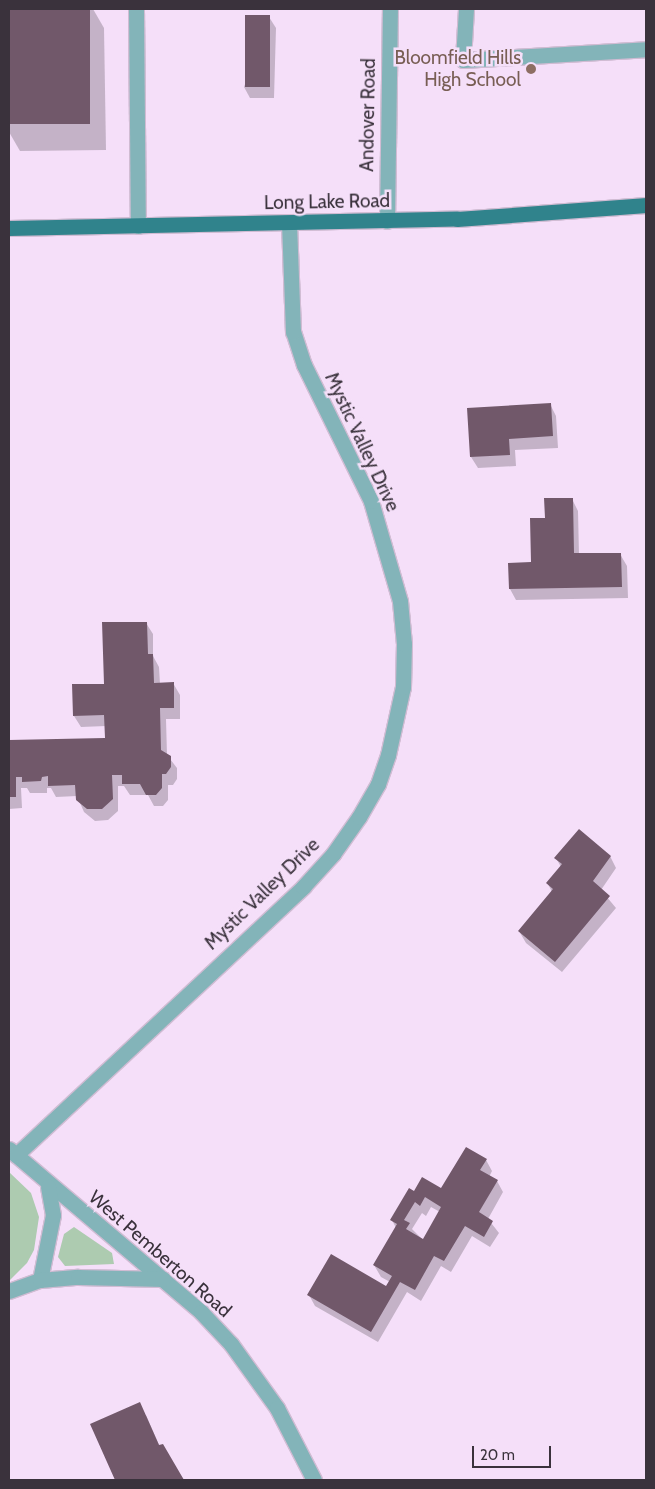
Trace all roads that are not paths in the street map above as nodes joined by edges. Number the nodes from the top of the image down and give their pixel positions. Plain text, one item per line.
1 (136, 9) edge
2 (390, 9) edge
3 (466, 9) edge
4 (646, 49) edge
5 (646, 205) edge
6 (387, 221) junction
7 (289, 223) junction
8 (138, 226) junction
9 (9, 228) edge
10 (12, 1152) edge
11 (48, 1186) junction
12 (163, 1279) junction
13 (40, 1280) junction
14 (9, 1291) edge
15 (314, 1480) edge

1 - 8 street
2 - 6 street, Andover Road
3 - 4 street
5 - 6 main road, Long Lake Road
6 - 7 main road, Long Lake Road
7 - 8 main road, Long Lake Road
7 - 10 street, Mystic Valley Drive
8 - 9 main road, Long Lake Road
10 - 11 street, West Pemberton Road
11 - 12 street, West Pemberton Road
11 - 13 street
12 - 13 street
12 - 15 street, West Pemberton Road
13 - 14 street

